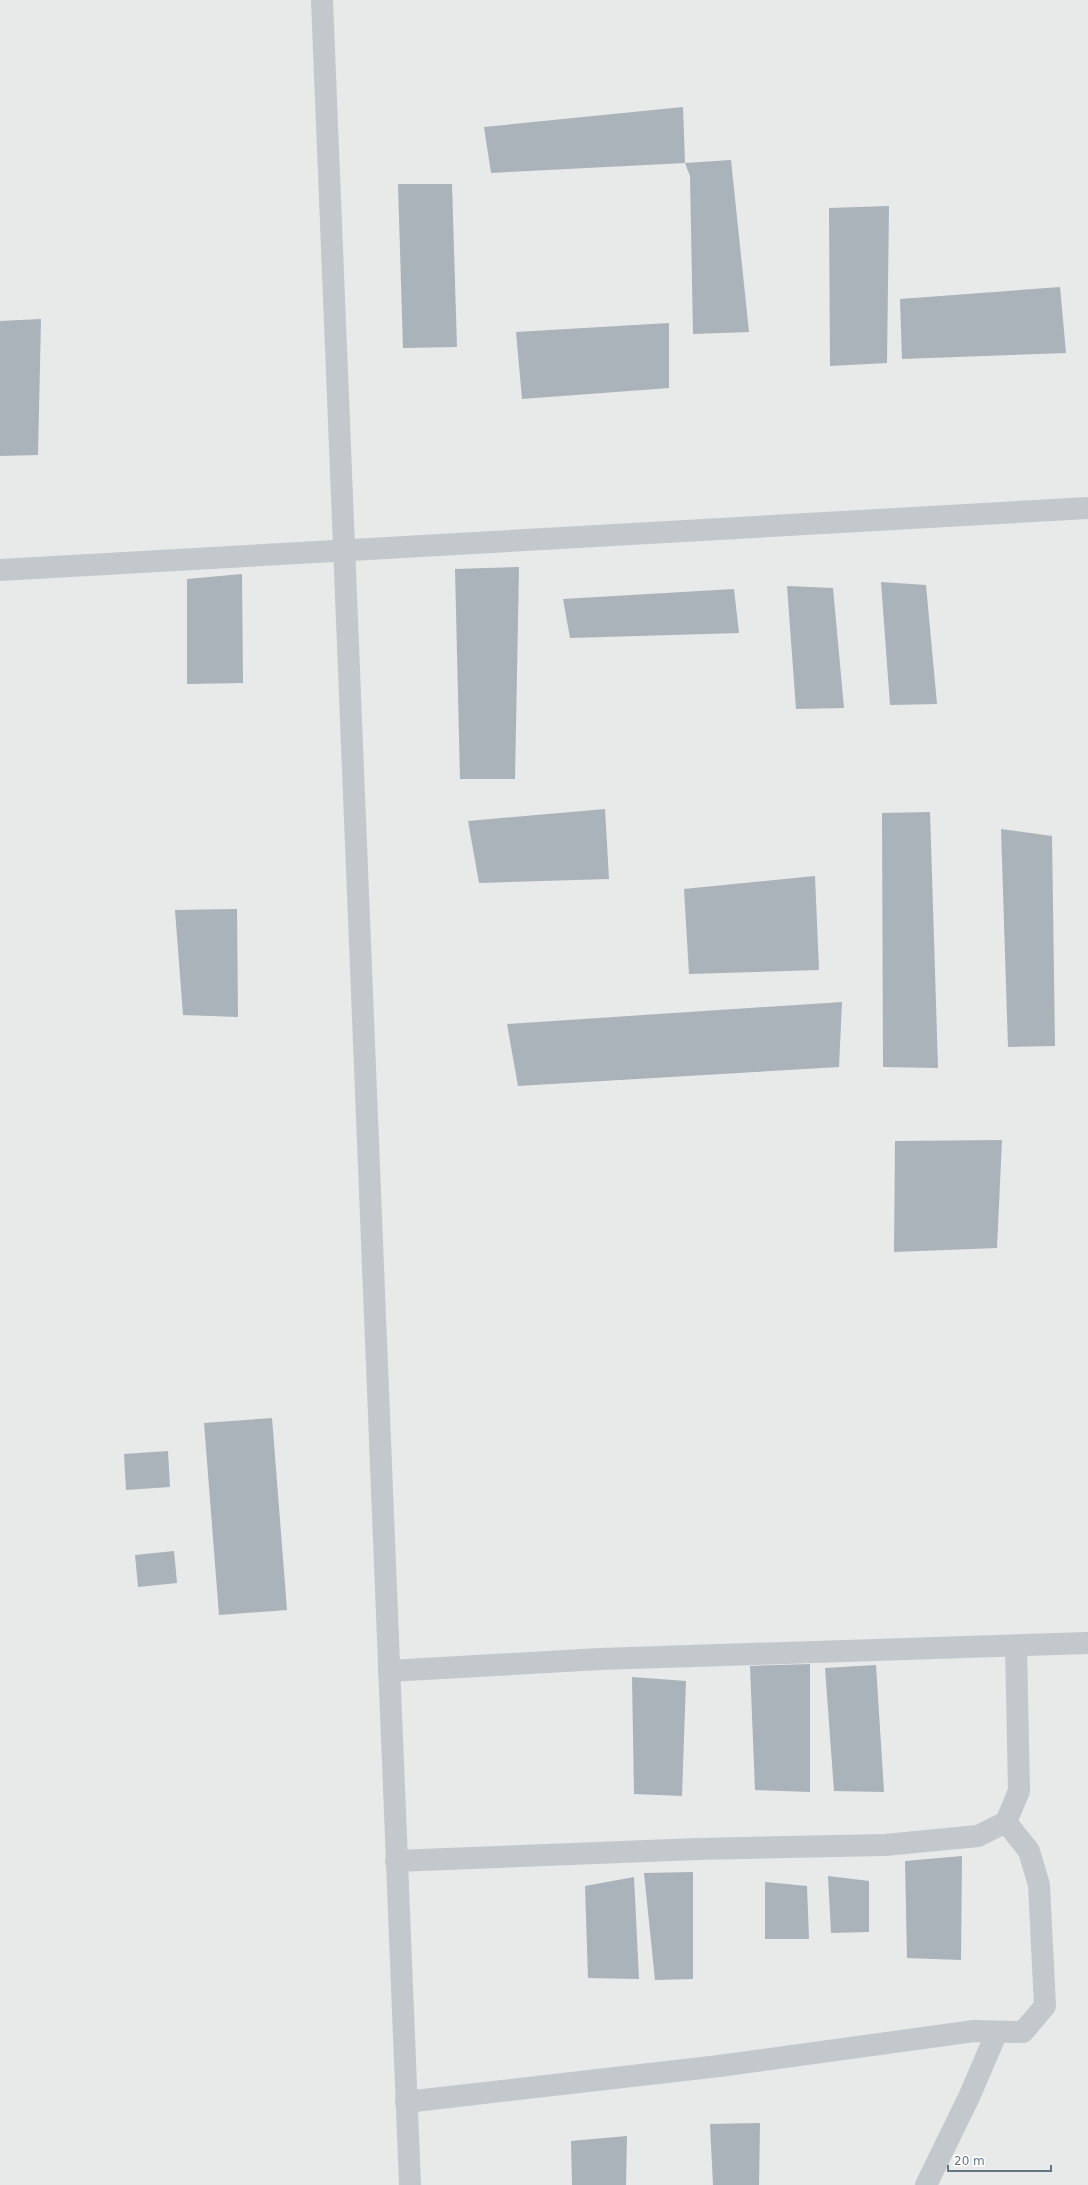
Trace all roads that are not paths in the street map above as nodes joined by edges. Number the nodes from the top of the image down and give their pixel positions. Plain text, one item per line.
1 (322, 0) edge
2 (1088, 508) edge
3 (344, 550) junction
4 (0, 570) edge
5 (1088, 1643) edge
6 (1016, 1646) junction
7 (389, 1671) junction
8 (1006, 1822) junction
9 (396, 1861) junction
10 (997, 2032) junction
11 (406, 2102) junction
12 (410, 2185) edge
13 (926, 2185) edge

1 - 3 street
2 - 3 street
3 - 4 street
3 - 7 street
5 - 6 street
6 - 7 street
6 - 8 street
7 - 9 street
8 - 9 street
8 - 10 street
9 - 11 street
10 - 11 street
10 - 13 street
11 - 12 street

